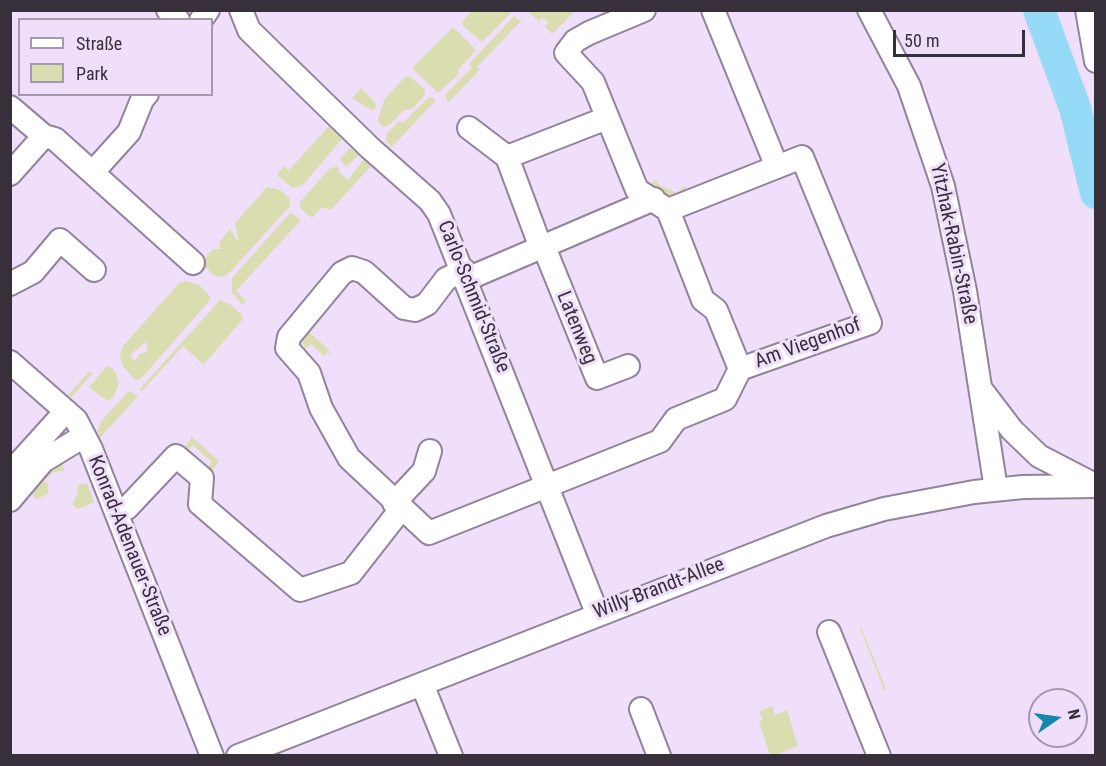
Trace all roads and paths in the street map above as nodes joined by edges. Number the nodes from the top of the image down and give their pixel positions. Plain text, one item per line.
1 (241, 10) edge
2 (644, 10) edge
3 (713, 10) edge
4 (869, 10) edge
5 (1087, 10) edge
6 (1095, 61) edge
7 (145, 96) edge
8 (10, 107) edge
9 (607, 118) junction
10 (469, 128) dead end
11 (44, 136) junction
12 (507, 156) junction
13 (777, 166) junction
14 (93, 172) junction
15 (10, 174) edge
16 (661, 204) junction
17 (542, 247) junction
18 (193, 263) dead end
19 (94, 270) dead end
20 (465, 274) junction
21 (10, 284) edge
22 (10, 362) edge
23 (628, 366) dead end
24 (740, 369) junction
25 (982, 391) junction
26 (66, 411) junction
27 (84, 436) junction
28 (430, 451) dead end
29 (10, 473) edge
30 (1095, 485) edge
31 (548, 486) junction
32 (996, 489) junction
33 (10, 500) edge
34 (398, 506) junction
35 (116, 512) junction
36 (597, 613) junction
37 (829, 632) dead end
38 (422, 684) junction
39 (641, 709) dead end
40 (212, 756) edge
41 (238, 756) edge
42 (451, 756) edge
43 (659, 756) edge
44 (879, 756) edge

1 - 20 street, Carlo-Schmid-Straße
2 - 9 street
3 - 13 street
4 - 25 street, Yitzhak-Rabin-Straße
5 - 6 street
7 - 14 street
8 - 11 street
9 - 12 street
9 - 16 street
10 - 12 street
11 - 14 street
11 - 15 street
12 - 17 street
13 - 16 street, Am Viegenhof
13 - 24 street, Am Viegenhof
14 - 18 street
16 - 17 street
16 - 24 street
17 - 20 street
17 - 23 street, Latenweg
19 - 21 street
20 - 31 street, Carlo-Schmid-Straße
20 - 34 street
22 - 26 street, Konrad-Adenauer-Straße
24 - 31 street, Am Viegenhof
25 - 30 street
25 - 32 street, Yitzhak-Rabin-Straße
26 - 27 street, Konrad-Adenauer-Straße
26 - 29 street
27 - 33 street
27 - 35 street, Konrad-Adenauer-Straße
28 - 34 street
30 - 32 street, Willy-Brandt-Allee
31 - 34 street, Am Viegenhof
31 - 36 street, Carlo-Schmid-Straße
32 - 36 street, Willy-Brandt-Allee
34 - 35 street
35 - 40 street, Konrad-Adenauer-Straße
36 - 38 street, Willy-Brandt-Allee
37 - 44 street
38 - 41 street, Willy-Brandt-Allee
38 - 42 street
39 - 43 street

